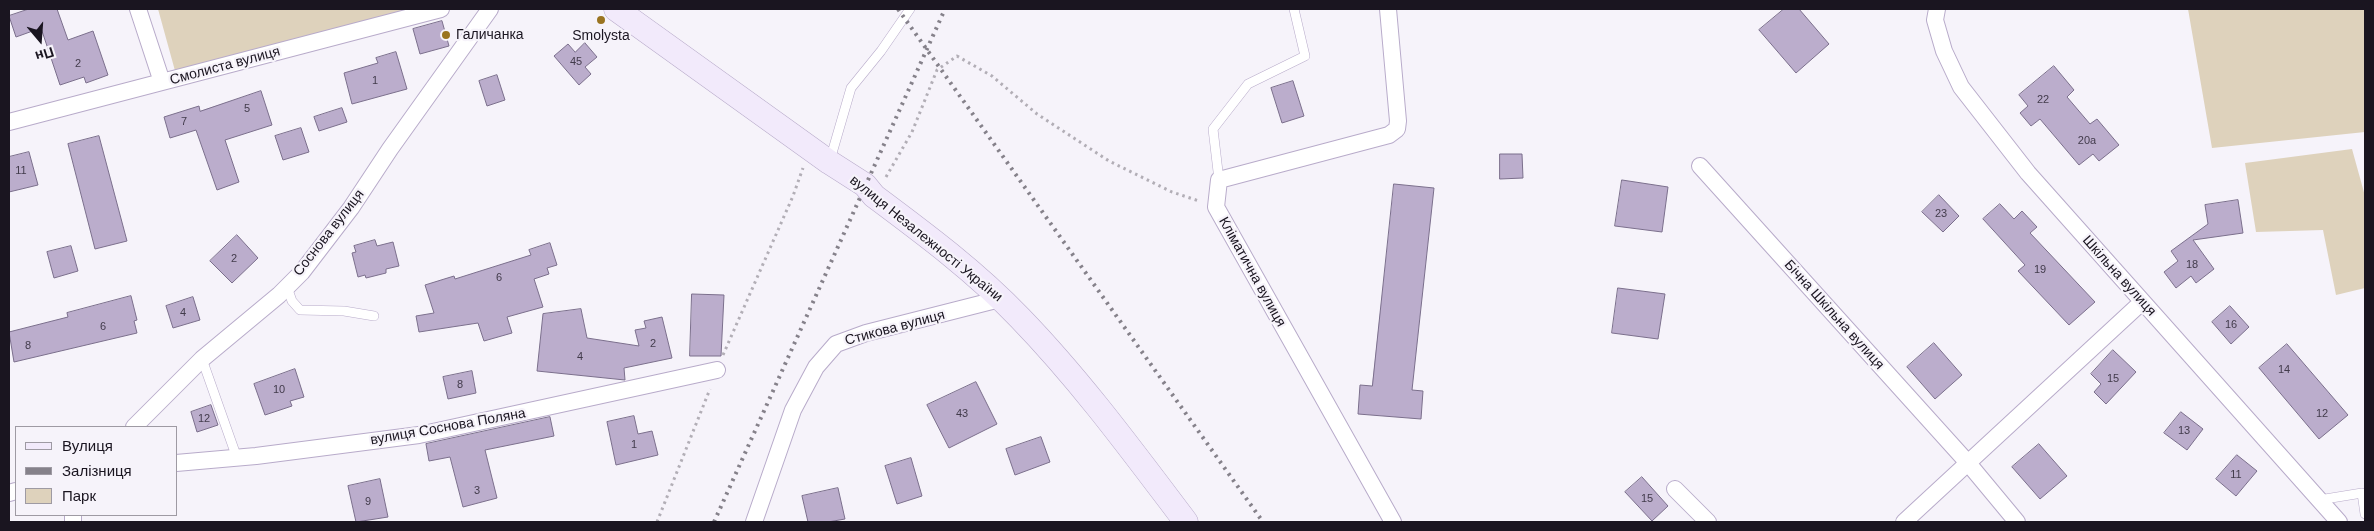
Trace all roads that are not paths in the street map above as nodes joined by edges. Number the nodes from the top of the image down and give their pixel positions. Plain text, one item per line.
1 (138, 9) edge
2 (441, 9) edge
3 (490, 9) edge
4 (616, 9) edge
5 (1294, 9) edge
6 (1388, 9) edge
7 (1937, 9) edge
8 (908, 10) edge
9 (162, 82) junction
10 (9, 122) edge
11 (829, 162) junction
12 (1700, 166) dead end
13 (1219, 180) junction
14 (287, 286) junction
15 (1000, 299) junction
16 (2142, 302) junction
17 (374, 316) dead end
18 (202, 359) junction
19 (717, 370) road end
20 (135, 426) edge
21 (237, 458) junction
22 (178, 463) edge
23 (1968, 463) junction
24 (1675, 489) dead end
25 (2319, 500) junction
26 (2365, 514) edge
27 (754, 522) edge
28 (1186, 522) edge
29 (1393, 522) edge
30 (1708, 522) edge
31 (1904, 522) edge
32 (2017, 522) edge
33 (2339, 522) edge

1 - 9 street
2 - 9 street, Смолиста вулиця
3 - 14 street, Соснова вулиця
4 - 11 main road, вулиця Незалежності України
5 - 13 lane
6 - 13 street
7 - 16 street, Шкільна вулиця
8 - 11 lane
9 - 10 street, Смолиста вулиця
11 - 15 main road, вулиця Незалежності України
12 - 23 street, Бічна Шкільна вулиця
13 - 29 street, Кліматична вулиця
14 - 17 lane
14 - 18 street, Соснова вулиця
15 - 27 street, Стикова вулиця
15 - 28 main road, вулиця Незалежності України
16 - 23 street
16 - 25 street, Шкільна вулиця
18 - 20 street, Соснова вулиця
18 - 21 lane
19 - 21 street, вулиця Соснова Поляна
21 - 22 street, вулиця Соснова Поляна
23 - 31 street
23 - 32 street, Бічна Шкільна вулиця
24 - 30 street
25 - 26 lane
25 - 33 street, Шкільна вулиця

